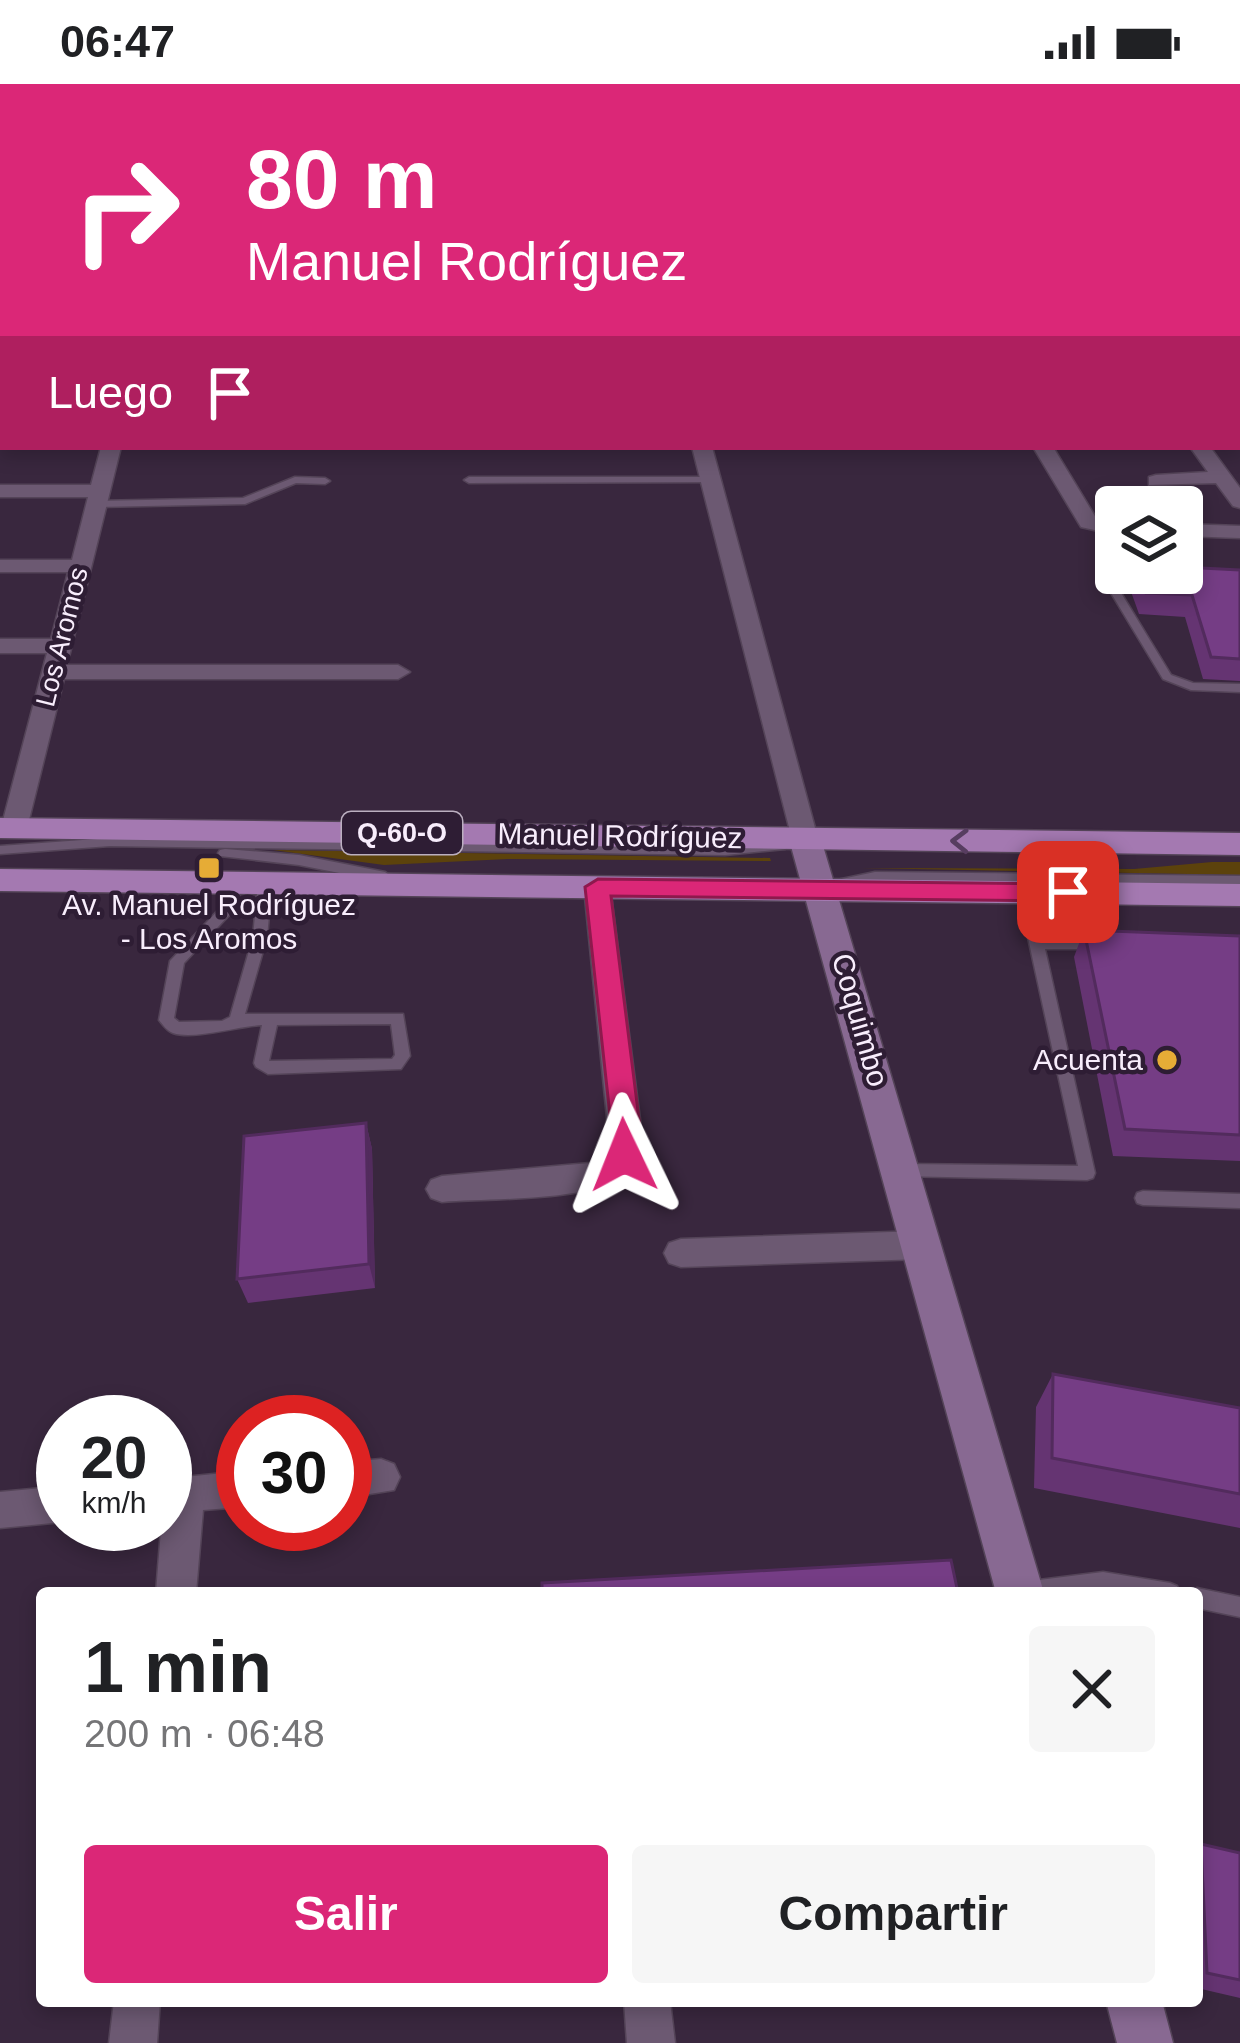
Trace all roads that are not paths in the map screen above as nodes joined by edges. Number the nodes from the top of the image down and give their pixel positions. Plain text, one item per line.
1 (110, 450) edge
2 (703, 450) edge
3 (1045, 450) edge
4 (1202, 450) edge
5 (1222, 477) junction
6 (469, 480) dead end
7 (711, 480) junction
8 (1156, 481) dead end
9 (325, 482) dead end
10 (0, 491) edge
11 (98, 498) junction
12 (1240, 502) edge
13 (1095, 526) edge
14 (1203, 531) edge
15 (1240, 532) edge
16 (0, 566) edge
17 (80, 566) junction
18 (1117, 594) edge
19 (0, 646) edge
20 (60, 646) junction
21 (54, 672) junction
22 (398, 672) dead end
23 (1240, 688) edge
24 (805, 839) junction
25 (1240, 848) edge
26 (2, 859) edge
27 (1240, 881) edge
28 (251, 883) junction
29 (443, 885) junction
30 (598, 887) junction
31 (823, 890) junction
32 (1024, 892) junction
33 (1240, 895) edge
34 (1037, 944) junction
35 (1105, 945) edge
36 (271, 1019) junction
37 (236, 1020) junction
38 (902, 1172) junction
39 (442, 1189) dead end
40 (1143, 1198) dead end
41 (1240, 1201) edge
42 (922, 1245) junction
43 (681, 1253) dead end
44 (36, 1507) edge
45 (0, 1510) edge
46 (176, 1551) edge
47 (176, 1587) edge
48 (1018, 1587) edge
49 (1065, 1587) edge
50 (1133, 1587) edge
51 (1203, 1599) edge
52 (1240, 1606) edge
53 (136, 2007) edge
54 (648, 2007) edge
55 (1136, 2007) edge
56 (133, 2043) edge
57 (651, 2043) edge
58 (1145, 2043) edge

1 - 11 street, Los Aromos
2 - 7 street, Coquimbo
3 - 13 street
4 - 5 street
5 - 8 street
5 - 12 street
6 - 7 lane
7 - 24 street, Coquimbo
9 - 11 lane
10 - 11 street
11 - 17 street, Los Aromos
14 - 15 street
16 - 17 street
17 - 20 street, Los Aromos
18 - 23 lane
19 - 20 street
20 - 21 street, Los Aromos
21 - 22 street
21 - 26 street, Los Aromos
25 -> 24 main road, Manuel Rodríguez / Q-60-O
24 - 26 main road, Manuel Rodríguez / Q-60-O
24 - 31 street, Coquimbo
26 - 28 main road, Manuel Rodríguez / Q-60-O
26 - 29 lane
27 - 31 lane
28 - 29 main road, Manuel Rodríguez / Q-60-O
28 - 37 lane
28 - 37 lane
29 - 30 main road, Manuel Rodríguez / Q-60-O
30 - 31 main road, Manuel Rodríguez / Q-60-O
30 - 39 street
31 - 32 main road, Manuel Rodríguez / Q-60-O
31 - 38 street, Coquimbo
32 - 33 main road, Manuel Rodríguez / Q-60-O
32 - 34 lane
34 - 35 lane
34 - 38 lane
36 - 36 lane
36 - 37 lane
38 - 42 street, Coquimbo
40 - 41 lane
42 - 43 street
42 - 48 street, Coquimbo
44 - 45 street
46 - 47 street
49 - 50 lane
51 - 52 lane
53 - 56 street
54 - 57 street
55 - 58 street

